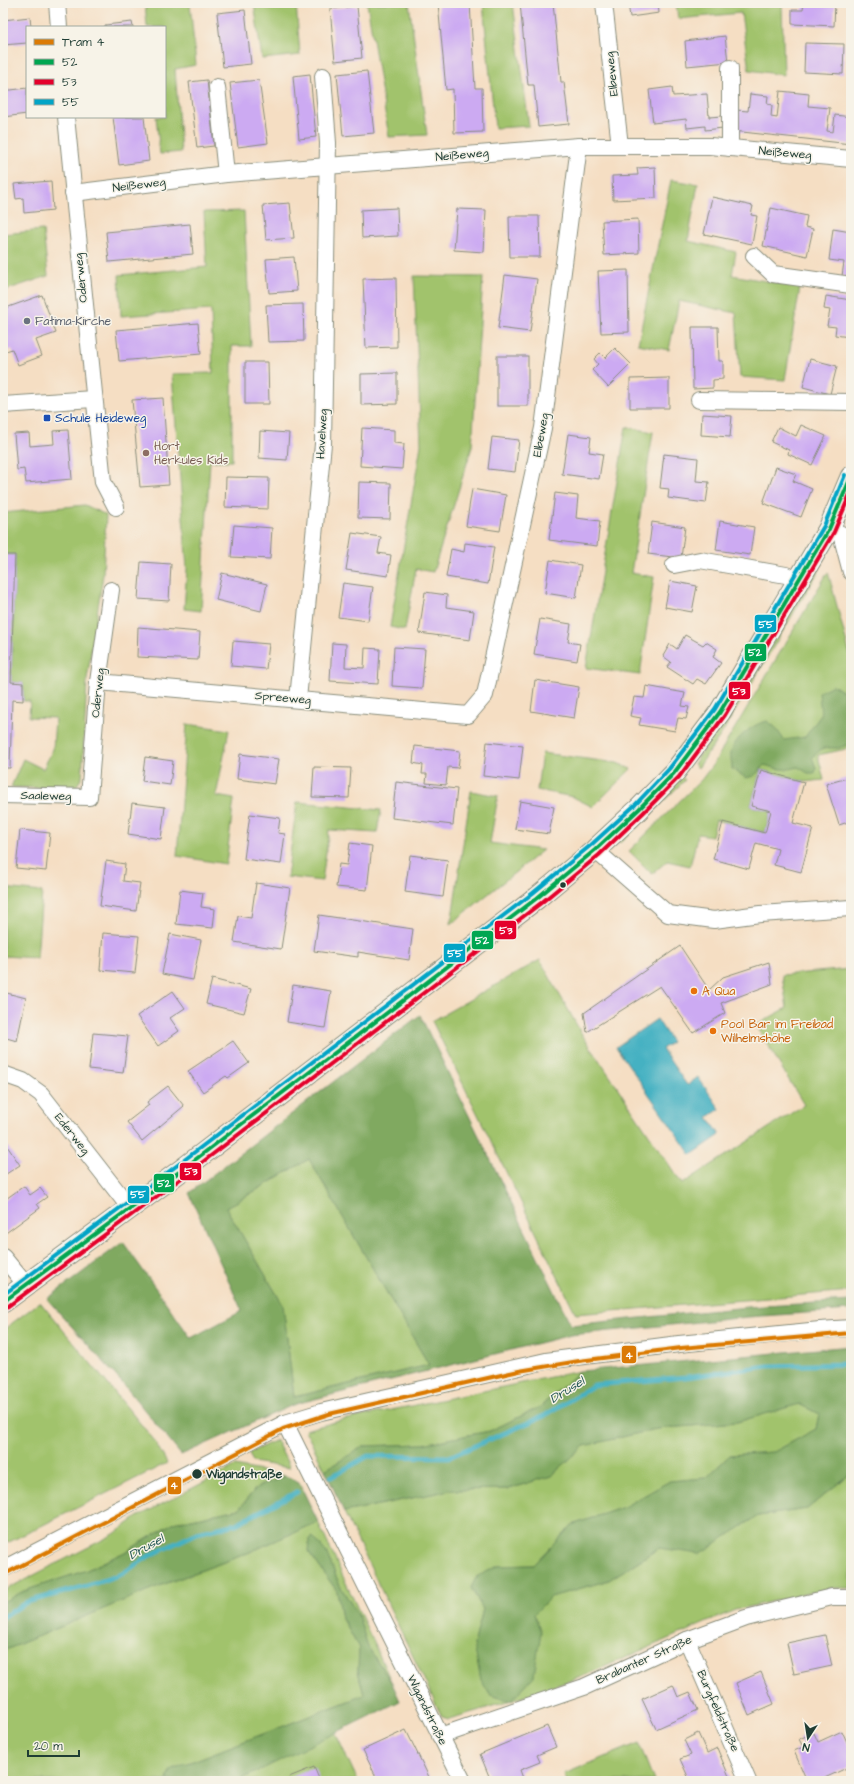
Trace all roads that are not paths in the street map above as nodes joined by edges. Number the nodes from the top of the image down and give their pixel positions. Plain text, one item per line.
1 (57, 3) edge
2 (604, 3) edge
3 (59, 26) edge
4 (730, 68) dead end
5 (323, 76) dead end
6 (217, 87) dead end
7 (66, 118) edge
8 (579, 146) junction
9 (620, 146) junction
10 (730, 148) junction
11 (851, 159) edge
12 (328, 167) junction
13 (226, 174) junction
14 (73, 193) junction
15 (754, 256) dead end
16 (851, 285) edge
17 (93, 399) junction
18 (698, 400) dead end
19 (851, 402) edge
20 (3, 405) edge
21 (851, 477) edge
22 (116, 507) dead end
23 (829, 529) junction
24 (674, 565) dead end
25 (851, 572) edge
26 (798, 582) junction
27 (111, 590) dead end
28 (98, 682) junction
29 (298, 700) junction
30 (468, 715) joint
31 (3, 795) edge
32 (89, 797) joint
33 (595, 850) junction
34 (851, 908) edge
35 (3, 1074) edge
36 (130, 1208) junction
37 (3, 1257) edge
38 (26, 1285) junction
39 (3, 1302) edge
40 (851, 1328) edge
41 (285, 1423) junction
42 (3, 1569) edge
43 (851, 1597) edge
44 (687, 1640) junction
45 (440, 1736) junction
46 (463, 1781) edge
47 (748, 1781) edge

1 - 3 street
2 - 9 street, Elbeweg
4 - 10 street
5 - 12 street, Havelweg
6 - 13 street
7 - 14 street, Oderweg
8 - 9 street, Neißeweg
8 - 12 street, Neißeweg
8 - 30 street, Elbeweg
9 - 10 street, Neißeweg
10 - 11 street, Neißeweg
12 - 13 street, Neißeweg
12 - 29 street, Havelweg
13 - 14 street, Neißeweg
14 - 17 street, Oderweg
15 - 16 street
17 - 20 street
17 - 22 street, Oderweg
18 - 19 street
21 - 23 main road
23 - 25 street
23 - 26 main road
24 - 26 street
26 - 33 main road
27 - 28 street, Oderweg
28 - 29 street, Spreeweg
28 - 32 street, Oderweg
29 - 30 street, Spreeweg
31 - 32 street, Saaleweg
33 - 34 street
33 - 36 main road
35 - 36 street, Ederweg
36 - 38 main road
37 - 38 street
38 - 39 main road
40 - 41 street
41 - 42 street
41 - 45 street, Wigandstraße
43 - 44 street, Brabanter Straße
44 - 45 street, Brabanter Straße
44 - 47 street, Burgfeldstraße
45 - 46 street, Wigandstraße

